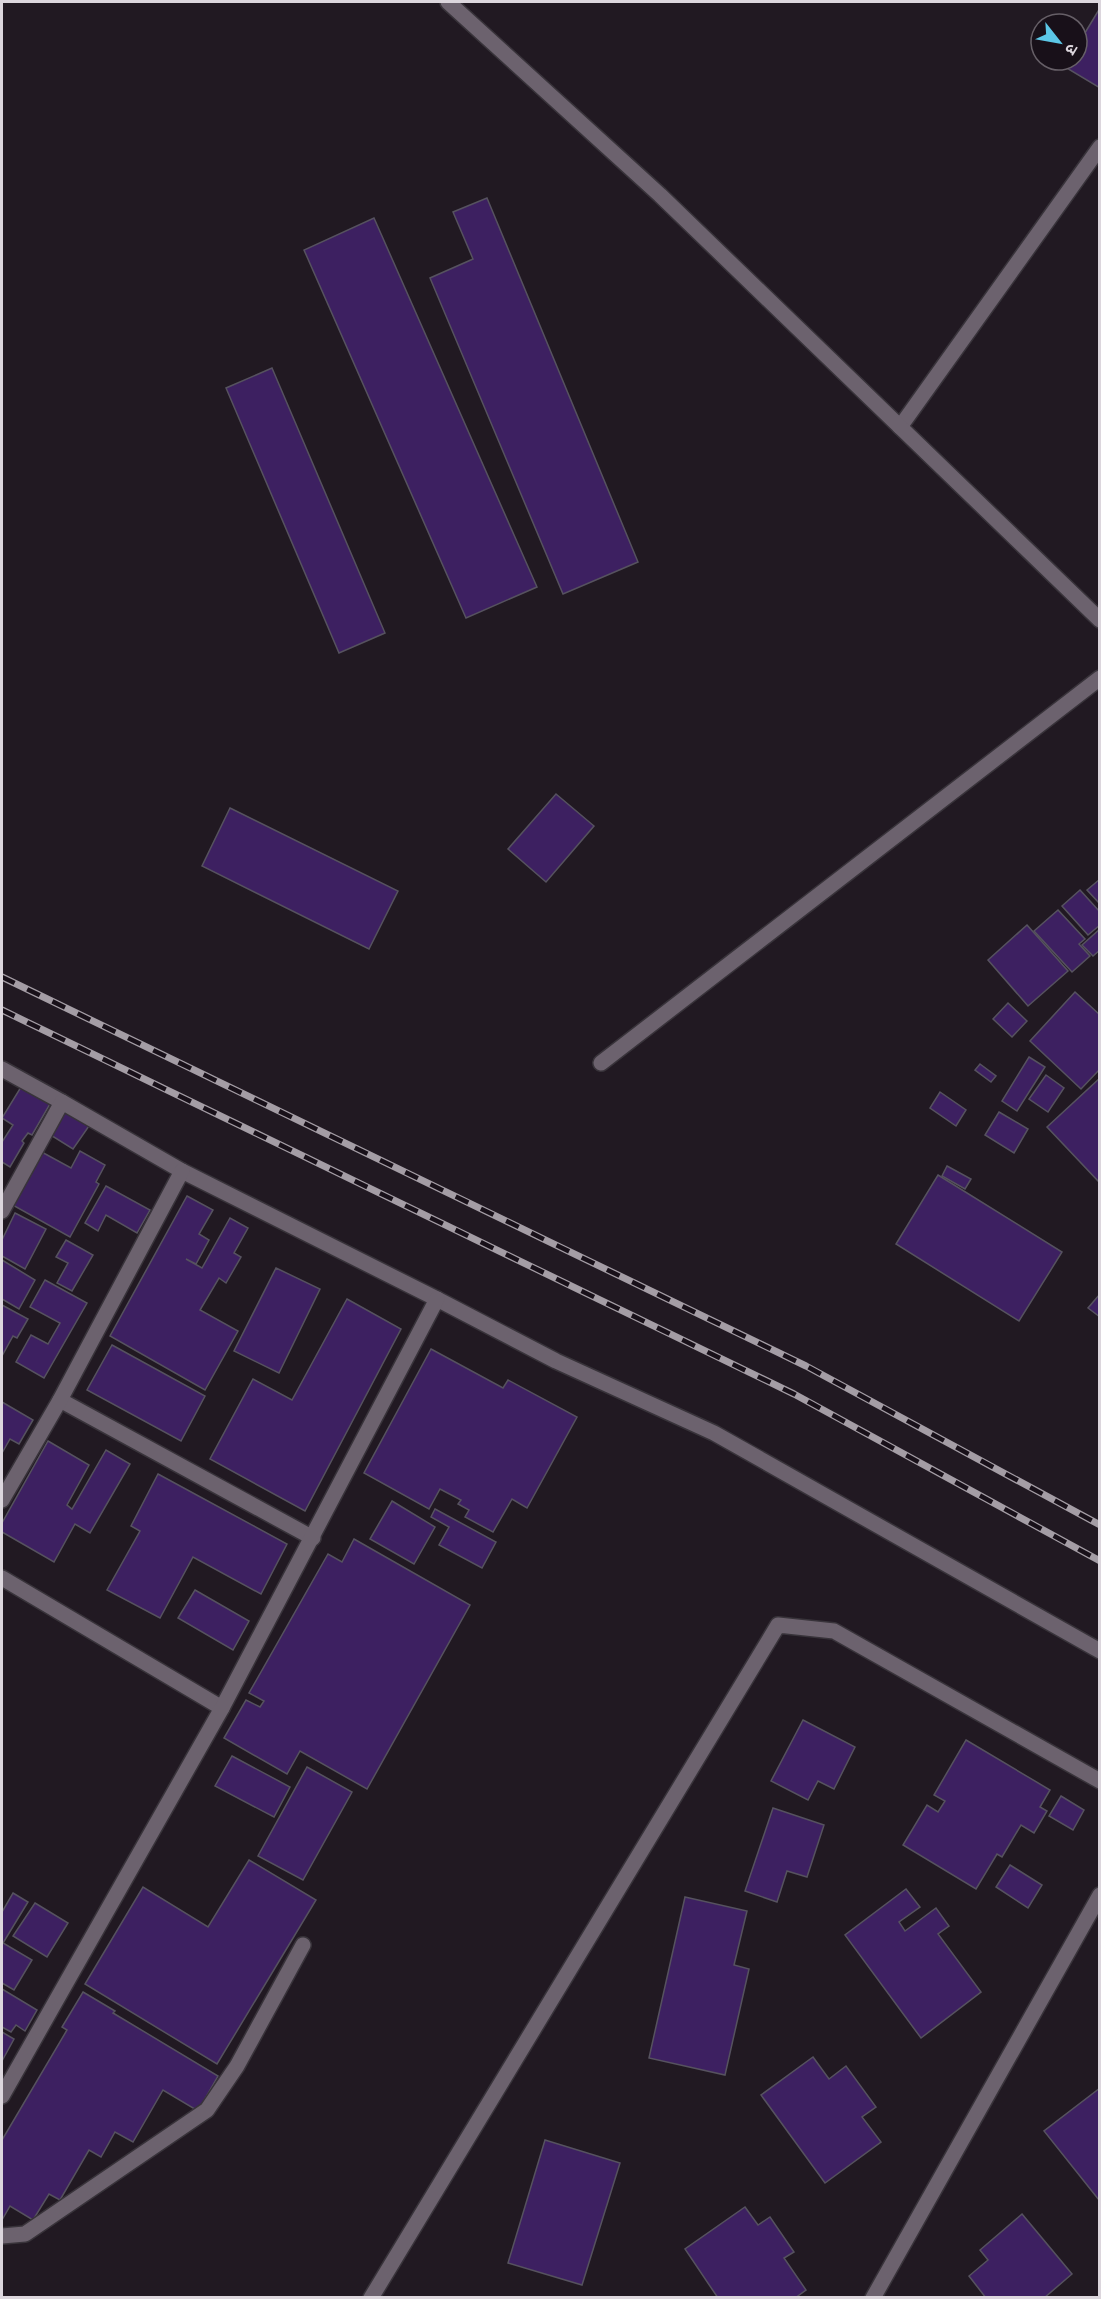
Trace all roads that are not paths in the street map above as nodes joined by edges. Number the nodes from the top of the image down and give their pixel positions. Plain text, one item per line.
1 (448, 2) edge
2 (1100, 147) edge
3 (900, 427) junction
4 (1100, 620) edge
5 (1100, 678) edge
6 (601, 1063) dead end
7 (2, 1069) edge
8 (62, 1102) junction
9 (182, 1172) junction
10 (2, 1211) edge
11 (437, 1299) junction
12 (60, 1400) junction
13 (2, 1500) edge
14 (313, 1538) junction
15 (2, 1578) edge
16 (1100, 1651) edge
17 (222, 1708) junction
18 (1100, 1781) edge
19 (1100, 1895) edge
20 (303, 1945) dead end
21 (2, 2096) edge
22 (2, 2236) edge
23 (371, 2298) edge
24 (873, 2298) edge

1 - 3 street
2 - 3 street
3 - 4 street
5 - 6 street
7 - 8 street
8 - 9 street
8 - 10 street
9 - 11 street
9 - 12 street
11 - 14 street
11 - 16 street
12 - 13 street
12 - 14 street
14 - 17 street
15 - 17 street
17 - 21 street
18 - 23 street
19 - 24 street
20 - 22 street

